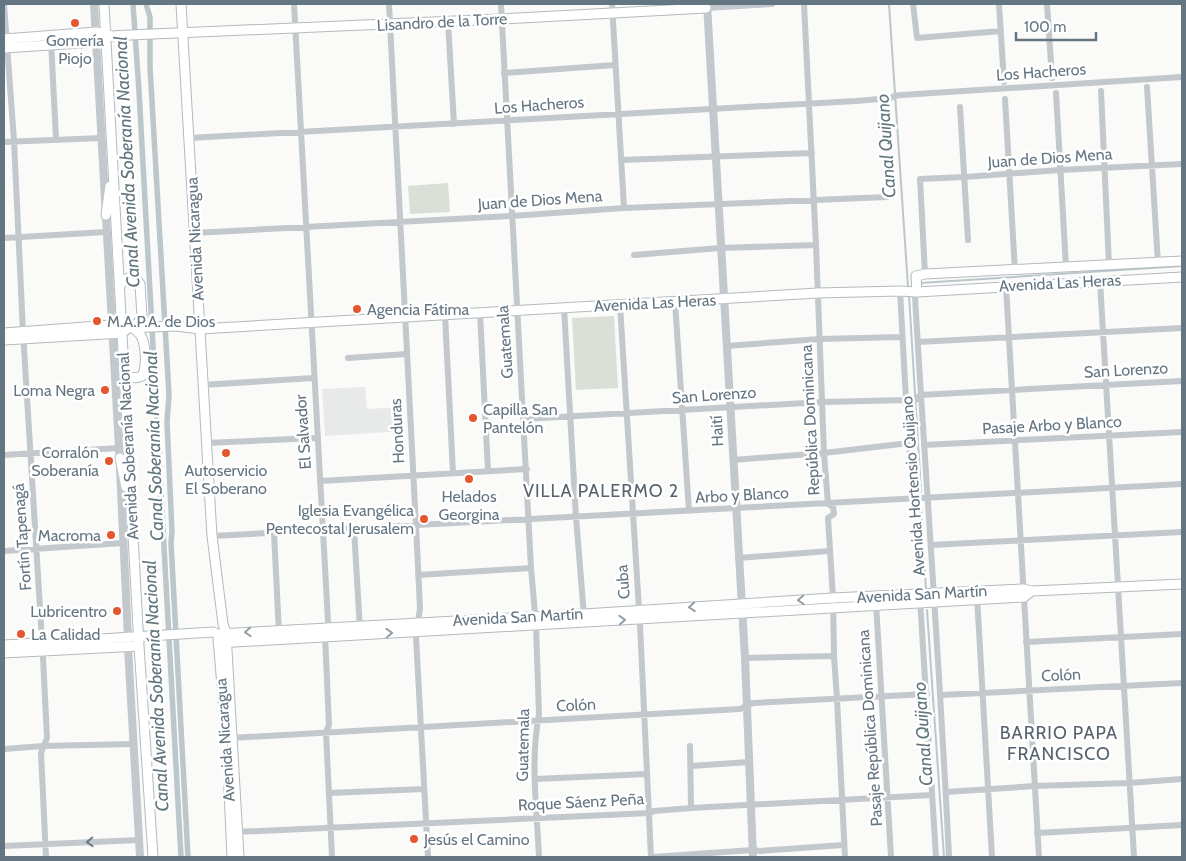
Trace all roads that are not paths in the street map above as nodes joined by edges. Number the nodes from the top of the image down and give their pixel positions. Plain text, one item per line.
1 (4, 4) edge
2 (94, 4) edge
3 (104, 4) edge
4 (181, 4) edge
5 (294, 4) edge
6 (389, 4) edge
7 (500, 4) edge
8 (772, 4) edge
9 (804, 4) edge
10 (913, 4) edge
11 (999, 4) edge
12 (1047, 4) edge
13 (706, 6) edge
14 (613, 8) edge
15 (501, 20) junction
16 (448, 22) junction
17 (390, 24) junction
18 (296, 29) junction
19 (1001, 31) junction
20 (96, 32) junction
21 (182, 34) junction
22 (108, 36) junction
23 (51, 41) junction
24 (96, 42) junction
25 (6, 43) edge
26 (615, 65) junction
27 (504, 73) junction
28 (1182, 77) edge
29 (1052, 78) dead end
30 (1004, 82) dead end
31 (1147, 87) dead end
32 (1101, 91) dead end
33 (1056, 93) dead end
34 (1005, 98) dead end
35 (809, 103) junction
36 (960, 107) dead end
37 (712, 109) junction
38 (618, 114) junction
39 (507, 121) junction
40 (454, 124) junction
41 (396, 127) junction
42 (301, 132) junction
43 (102, 138) junction
44 (189, 138) junction
45 (56, 140) junction
46 (4, 142) edge
47 (14, 142) junction
48 (812, 153) junction
49 (715, 156) junction
50 (620, 160) junction
51 (1182, 164) edge
52 (1152, 165) junction
53 (113, 166) junction
54 (1105, 168) junction
55 (1060, 170) junction
56 (1009, 173) junction
57 (964, 177) junction
58 (887, 197) dead end
59 (814, 201) junction
60 (718, 204) junction
61 (624, 208) junction
62 (106, 215) junction
63 (512, 216) junction
64 (401, 222) junction
65 (306, 228) junction
66 (106, 232) junction
67 (194, 233) junction
68 (18, 237) junction
69 (4, 238) edge
70 (968, 240) dead end
71 (816, 246) junction
72 (720, 248) junction
73 (634, 255) dead end
74 (1182, 261) edge
75 (1158, 263) junction
76 (1109, 266) junction
77 (1066, 267) junction
78 (1015, 270) junction
79 (921, 275) junction
80 (1182, 277) edge
81 (1100, 281) junction
82 (1006, 286) junction
83 (120, 287) junction
84 (900, 291) junction
85 (918, 292) junction
86 (818, 293) junction
87 (723, 299) junction
88 (675, 302) junction
89 (620, 305) junction
90 (564, 308) junction
91 (517, 311) junction
92 (480, 313) junction
93 (445, 315) junction
94 (406, 317) junction
95 (311, 322) junction
96 (200, 328) junction
97 (1182, 328) edge
98 (122, 329) junction
99 (1103, 332) junction
100 (4, 333) edge
101 (23, 335) junction
102 (902, 337) junction
103 (1009, 337) junction
104 (820, 339) junction
105 (4, 340) edge
106 (918, 342) junction
107 (726, 346) junction
108 (408, 354) junction
109 (348, 358) dead end
110 (124, 374) junction
111 (313, 378) junction
112 (1182, 381) edge
113 (203, 385) junction
114 (1106, 385) junction
115 (1012, 390) junction
116 (913, 398) junction
117 (823, 402) junction
118 (730, 407) junction
119 (682, 411) junction
120 (626, 414) junction
121 (570, 417) junction
122 (524, 419) junction
123 (1182, 432) edge
124 (1109, 436) junction
125 (317, 438) junction
126 (1015, 440) junction
127 (207, 443) junction
128 (909, 443) junction
129 (924, 445) junction
130 (119, 448) junction
131 (30, 453) junction
132 (824, 453) junction
133 (4, 455) edge
134 (120, 458) junction
135 (733, 460) junction
136 (527, 470) junction
137 (488, 471) junction
138 (453, 472) junction
139 (413, 476) junction
140 (320, 481) junction
141 (1182, 484) edge
142 (1112, 487) junction
143 (1018, 494) junction
144 (913, 499) junction
145 (927, 499) junction
146 (828, 504) junction
147 (736, 509) junction
148 (689, 511) junction
149 (132, 512) junction
150 (633, 514) junction
151 (576, 517) junction
152 (529, 520) junction
153 (416, 526) junction
154 (354, 529) junction
155 (323, 530) junction
156 (1182, 532) edge
157 (274, 533) junction
158 (1115, 535) junction
159 (212, 536) junction
160 (1020, 540) junction
161 (123, 543) junction
162 (931, 545) junction
163 (38, 549) junction
164 (829, 550) junction
165 (4, 551) edge
166 (738, 558) junction
167 (531, 568) junction
168 (418, 575) junction
169 (1182, 584) edge
170 (1118, 587) junction
171 (1026, 592) junction
172 (977, 595) junction
173 (833, 598) junction
174 (934, 598) junction
175 (920, 599) junction
176 (876, 602) junction
177 (741, 608) junction
178 (832, 608) junction
179 (639, 615) junction
180 (585, 618) junction
181 (535, 620) junction
182 (419, 622) junction
183 (360, 630) junction
184 (327, 632) junction
185 (416, 632) junction
186 (1182, 634) edge
187 (222, 635) junction
188 (279, 635) junction
189 (1121, 638) junction
190 (139, 642) junction
191 (1026, 642) junction
192 (128, 643) junction
193 (4, 645) edge
194 (43, 647) junction
195 (4, 653) edge
196 (834, 656) junction
197 (745, 658) junction
198 (1182, 683) edge
199 (1124, 686) junction
200 (1029, 691) junction
201 (983, 693) junction
202 (927, 694) junction
203 (941, 695) junction
204 (882, 697) junction
205 (837, 699) junction
206 (746, 706) junction
207 (644, 715) junction
208 (538, 720) junction
209 (422, 727) junction
210 (326, 732) junction
211 (229, 738) junction
212 (133, 744) junction
213 (43, 746) junction
214 (690, 746) dead end
215 (4, 749) edge
216 (749, 762) junction
217 (691, 766) junction
218 (648, 774) junction
219 (536, 779) junction
220 (1182, 779) edge
221 (1130, 783) junction
222 (1035, 786) junction
223 (424, 789) junction
224 (989, 790) junction
225 (946, 792) junction
226 (329, 793) junction
227 (932, 795) junction
228 (888, 796) junction
229 (842, 799) junction
230 (751, 805) junction
231 (692, 808) junction
232 (650, 813) junction
233 (538, 819) junction
234 (426, 825) junction
235 (1182, 825) edge
236 (1132, 828) junction
237 (331, 829) junction
238 (234, 832) junction
239 (1038, 833) junction
240 (138, 840) junction
241 (45, 844) junction
242 (844, 845) junction
243 (4, 846) edge
244 (753, 854) edge
245 (46, 857) edge
246 (140, 857) edge
247 (153, 857) edge
248 (232, 857) edge
249 (239, 857) edge
250 (332, 857) edge
251 (428, 857) edge
252 (539, 857) edge
253 (652, 857) edge
254 (844, 857) edge
255 (892, 857) edge
256 (936, 857) edge
257 (949, 857) edge
258 (992, 857) edge
259 (1039, 857) edge
260 (1134, 857) edge

1 - 25 street, Fortín Tapenagá
2 - 20 street, Avenida Soberanía Nacional
3 - 22 main road, Avenida Soberanía Nacional
4 - 21 main road, Avenida Nicaragua
5 - 18 street, El Salvador
6 - 17 street, Honduras
7 - 15 street, Guatemala
8 - 13 street, Lisandro de la Torre
9 - 35 street, República Dominicana
10 - 19 street
11 - 19 street
12 - 29 street
13 - 14 main road, Lisandro de la Torre
13 - 37 street, Haití
14 - 15 main road, Lisandro de la Torre
14 - 26 street
15 - 16 main road, Lisandro de la Torre
15 - 27 street, Guatemala
16 - 17 main road, Lisandro de la Torre
16 - 40 street
17 - 18 main road, Lisandro de la Torre
17 - 41 street, Honduras
18 - 21 main road, Lisandro de la Torre
18 - 42 street, El Salvador
19 - 30 street
20 - 22 main road, Lisandro de la Torre
20 - 23 main road, Lisandro de la Torre
20 - 24 street, Avenida Soberanía Nacional
21 - 22 main road, Lisandro de la Torre
21 - 44 main road, Avenida Nicaragua
22 - 24 main road, Lisandro de la Torre
22 - 53 main road, Avenida Soberanía Nacional
23 - 24 main road, Lisandro de la Torre
23 - 25 main road, Lisandro de la Torre
23 - 45 street
24 - 43 street, Avenida Soberanía Nacional
25 - 47 street, Fortín Tapenagá
26 - 27 street
26 - 38 street
27 - 39 street, Guatemala
28 - 35 street, Los Hacheros
31 - 52 street
32 - 54 street
33 - 55 street
34 - 56 street
35 - 37 street, Los Hacheros
35 - 48 street, República Dominicana
36 - 57 street
37 - 38 street, Los Hacheros
37 - 49 street, Haití
38 - 39 street, Los Hacheros
38 - 50 street
39 - 40 street, Los Hacheros
39 - 63 street, Guatemala
40 - 41 street, Los Hacheros
41 - 42 street, Los Hacheros
41 - 64 street, Honduras
42 - 44 street, Los Hacheros
42 - 65 street, El Salvador
43 - 45 street
43 - 62 street, Avenida Soberanía Nacional
44 - 67 main road, Avenida Nicaragua
45 - 47 street
46 - 47 street
47 - 68 street, Fortín Tapenagá
48 - 49 street
48 - 59 street, República Dominicana
49 - 50 street
49 - 60 street, Haití
50 - 61 street
51 - 52 street, Juan de Dios Mena
52 - 54 street, Juan de Dios Mena
52 - 75 street
53 - 62 main road
53 - 83 main road, Avenida Soberanía Nacional
54 - 55 street, Juan de Dios Mena
54 - 76 street
55 - 56 street, Juan de Dios Mena
55 - 77 street
56 - 57 street, Juan de Dios Mena
56 - 78 street
57 - 70 street
57 - 79 street, Juan de Dios Mena
58 - 59 street, Juan de Dios Mena
59 - 60 street, Juan de Dios Mena
59 - 71 street, República Dominicana
60 - 61 street, Juan de Dios Mena
60 - 72 street, Haití
61 - 63 street, Juan de Dios Mena
62 - 66 street, Avenida Soberanía Nacional
63 - 64 street, Juan de Dios Mena
63 - 91 street, Guatemala
64 - 65 street, Juan de Dios Mena
64 - 94 street, Honduras
65 - 67 street, Juan de Dios Mena
65 - 95 street, El Salvador
66 - 68 street
66 - 98 street, Avenida Soberanía Nacional
67 - 96 main road, Avenida Nicaragua
68 - 69 street
68 - 101 street, Fortín Tapenagá
71 - 72 street
71 - 86 street, República Dominicana
72 - 73 street
72 - 87 street, Haití
74 - 75 main road, Avenida Las Heras
75 - 76 main road, Avenida Las Heras
76 - 77 main road, Avenida Las Heras
77 - 78 main road, Avenida Las Heras
78 - 79 main road, Avenida Las Heras
79 - 85 main road
80 - 81 main road, Avenida Las Heras
81 - 82 main road, Avenida Las Heras
81 - 99 street
82 - 85 main road, Avenida Las Heras
82 - 103 street
83 - 98 main road, Avenida Soberanía Nacional
83 - 98 main road
84 - 85 main road, Avenida Las Heras
84 - 86 main road, Avenida Las Heras
84 - 102 street, Avenida Hortensio Quijano
85 - 106 street, Avenida Hortensio Quijano
86 - 87 main road, Avenida Las Heras
86 - 104 street, República Dominicana
87 - 88 main road, Avenida Las Heras
87 - 107 street, Haití
88 - 89 main road, Avenida Las Heras
88 - 119 street
89 - 90 main road, Avenida Las Heras
89 - 120 street, Cuba
90 - 91 main road, Avenida Las Heras
90 - 121 street
91 - 92 main road, Avenida Las Heras
91 - 122 street, Guatemala
92 - 93 main road, Avenida Las Heras
92 - 137 street
93 - 94 main road, Avenida Las Heras
93 - 138 street
94 - 95 main road, Avenida Las Heras
94 - 108 street, Honduras
95 - 96 main road, Avenida Las Heras
95 - 111 street, El Salvador
96 - 98 main road, Avenida Las Heras
96 - 113 main road, Avenida Nicaragua
97 - 99 street
98 - 101 main road, Avenida Las Heras
98 - 110 main road, Avenida Soberanía Nacional
98 - 110 main road
98 - 130 street, Avenida Soberanía Nacional
99 - 103 street
99 - 114 street
100 - 101 main road, Avenida Las Heras
101 - 105 main road, Avenida Las Heras
101 - 131 street, Fortín Tapenagá
102 - 104 street
102 - 116 street, Avenida Hortensio Quijano
103 - 106 street
103 - 115 street
104 - 107 street
104 - 117 street, República Dominicana
106 - 116 street, Avenida Hortensio Quijano
107 - 118 street, Haití
108 - 109 street
108 - 139 street, Honduras
110 - 149 main road, Avenida Soberanía Nacional
111 - 113 street
111 - 125 street, El Salvador
112 - 114 street, San Lorenzo
113 - 127 main road, Avenida Nicaragua
114 - 115 street, San Lorenzo
114 - 124 street
115 - 116 street, San Lorenzo
115 - 126 street
116 - 117 street, San Lorenzo
116 - 128 street, Avenida Hortensio Quijano
116 - 129 street, Avenida Hortensio Quijano
117 - 118 street, San Lorenzo
117 - 132 street, República Dominicana
118 - 119 street, San Lorenzo
118 - 135 street, Haití
119 - 120 street, San Lorenzo
119 - 148 street
120 - 121 street, San Lorenzo
120 - 150 street, Cuba
121 - 122 street, San Lorenzo
121 - 151 street
122 - 136 street, Guatemala
123 - 124 street, Pasaje Arbo y Blanco
124 - 126 street, Pasaje Arbo y Blanco
124 - 142 street
125 - 127 street
125 - 140 street, El Salvador
126 - 129 street, Pasaje Arbo y Blanco
126 - 143 street
127 - 159 main road, Avenida Nicaragua
128 - 132 street
128 - 144 street, Avenida Hortensio Quijano
129 - 145 street, Avenida Hortensio Quijano
130 - 131 street
130 - 134 street, Avenida Soberanía Nacional
131 - 133 street
131 - 163 street, Fortín Tapenagá
132 - 135 street
132 - 146 street, República Dominicana
134 - 149 main road
134 - 161 street, Avenida Soberanía Nacional
135 - 147 street, Haití
136 - 137 street
136 - 152 street, Guatemala
137 - 138 street
138 - 139 street
139 - 140 street
139 - 153 street, Honduras
140 - 155 street, El Salvador
141 - 142 street, Arbo y Blanco
142 - 143 street, Arbo y Blanco
142 - 158 street
143 - 145 street, Arbo y Blanco
143 - 160 street
144 - 145 street, Arbo y Blanco
144 - 146 street, Arbo y Blanco
145 - 162 street, Avenida Hortensio Quijano
146 - 147 street, Arbo y Blanco
146 - 164 street, República Dominicana
147 - 148 street, Arbo y Blanco
147 - 166 street, Haití
148 - 150 street, Arbo y Blanco
149 - 190 main road, Avenida Soberanía Nacional
150 - 151 street, Arbo y Blanco
150 - 179 street, Cuba
151 - 152 street, Arbo y Blanco
151 - 180 street
152 - 153 street, Arbo y Blanco
152 - 167 street, Guatemala
153 - 154 street, Arbo y Blanco
153 - 168 street, Honduras
154 - 155 street, Arbo y Blanco
154 - 183 street
155 - 157 street, Arbo y Blanco
155 - 184 street, El Salvador
156 - 158 street
157 - 159 street, Arbo y Blanco
157 - 188 street
158 - 160 street
158 - 170 street
159 - 187 main road, Avenida Nicaragua
160 - 162 street
160 - 171 street
161 - 163 street
161 - 192 street, Avenida Soberanía Nacional
162 - 174 street, Avenida Hortensio Quijano
163 - 165 street
163 - 194 street, Fortín Tapenagá
164 - 166 street
164 - 173 street, República Dominicana
166 - 177 street, Haití
167 - 168 street
167 - 181 street, Guatemala
168 - 182 street, Honduras
169 - 170 main road, Avenida San Martín
170 - 171 main road, Avenida San Martín
170 - 189 street
171 - 172 main road, Avenida San Martín
171 - 191 street
172 - 174 main road, Avenida San Martín
172 - 201 street
173 - 176 main road, Avenida San Martín
173 -> 177 main road, Avenida San Martín
173 - 178 street, República Dominicana
174 - 175 main road, Avenida San Martín
174 - 203 street, Avenida Hortensio Quijano
175 - 176 main road, Avenida San Martín
175 - 202 street
176 - 178 main road, Avenida San Martín
176 - 204 street, Pasaje República Dominicana
177 - 178 main road, Avenida San Martín
177 - 179 main road, Avenida San Martín
177 - 197 street, Haití
178 - 196 street, República Dominicana
179 - 180 main road, Avenida San Martín
179 - 207 street, Cuba
180 - 181 main road, Avenida San Martín
181 - 182 main road, Avenida San Martín
181 - 185 main road, Avenida San Martín
181 - 208 street, Guatemala
182 - 183 main road, Avenida San Martín
182 - 185 street, Honduras
183 - 184 main road, Avenida San Martín
183 -> 185 main road, Avenida San Martín
184 - 188 main road, Avenida San Martín
184 - 210 street, El Salvador
185 - 209 street, Honduras
186 - 189 street
187 - 188 main road, Avenida San Martín
187 - 190 main road, Avenida San Martín
187 - 211 main road, Avenida Nicaragua
189 - 191 street
189 - 199 street
190 - 192 main road, Avenida San Martín
190 - 247 main road, Avenida Soberanía Nacional
191 - 200 street
192 - 194 main road, Avenida San Martín
192 - 212 street, Avenida Soberanía Nacional
193 - 194 main road, Avenida San Martín
194 - 195 main road, Avenida San Martín
194 - 213 street, Fortín Tapenagá
196 - 197 street
196 - 205 street, República Dominicana
197 - 206 street, Haití
198 - 199 street, Colón
199 - 200 street, Colón
199 - 221 street
200 - 201 street, Colón
200 - 222 street
201 - 203 street, Colón
201 - 224 street
202 - 204 street, Colón
202 - 227 street
203 - 225 street, Avenida Hortensio Quijano
204 - 205 street, Colón
204 - 228 street, Pasaje República Dominicana
205 - 206 street, Colón
205 - 229 street, República Dominicana
206 - 207 street, Colón
206 - 216 street, Haití
207 - 208 street, Colón
207 - 218 street, Cuba
208 - 209 street, Colón
208 - 219 street, Guatemala
209 - 210 street, Colón
209 - 223 street, Honduras
210 - 211 street, Colón
210 - 226 street, El Salvador
211 - 238 main road, Avenida Nicaragua
212 - 213 street
212 - 240 street, Avenida Soberanía Nacional
213 - 215 street
213 - 241 street, Fortín Tapenagá
214 - 217 street
216 - 217 street
216 - 230 street, Haití
217 - 231 street
218 - 219 street
218 - 232 street, Cuba
219 - 233 street, Guatemala
220 - 221 street
221 - 222 street
221 - 236 street
222 - 224 street
222 - 239 street
223 - 226 street
223 - 234 street, Honduras
224 - 225 street
224 - 258 street
225 - 257 street, Avenida Hortensio Quijano
226 - 237 street, El Salvador
227 - 228 street, Roque Sáenz Peña
227 - 256 street
228 - 229 street, Roque Sáenz Peña
228 - 255 street, Pasaje República Dominicana
229 - 230 street, Roque Sáenz Peña
229 - 242 street, República Dominicana
230 - 231 street, Roque Sáenz Peña
230 - 244 street, Haití
231 - 232 street, Roque Sáenz Peña
232 - 233 street, Roque Sáenz Peña
232 - 253 street, Cuba
233 - 234 street, Roque Sáenz Peña
233 - 252 street, Guatemala
234 - 237 street, Roque Sáenz Peña
234 - 251 street, Honduras
235 - 236 street
236 - 239 street
236 - 260 street
237 - 238 street, Roque Sáenz Peña
237 - 250 street, El Salvador
238 - 248 main road, Avenida Nicaragua
238 - 249 main road, Avenida Nicaragua
239 - 259 street
240 -> 241 street
240 - 246 street, Avenida Soberanía Nacional
241 - 243 street
241 - 245 street, Fortín Tapenagá
242 - 244 street
242 - 254 street, República Dominicana
244 - 253 street

